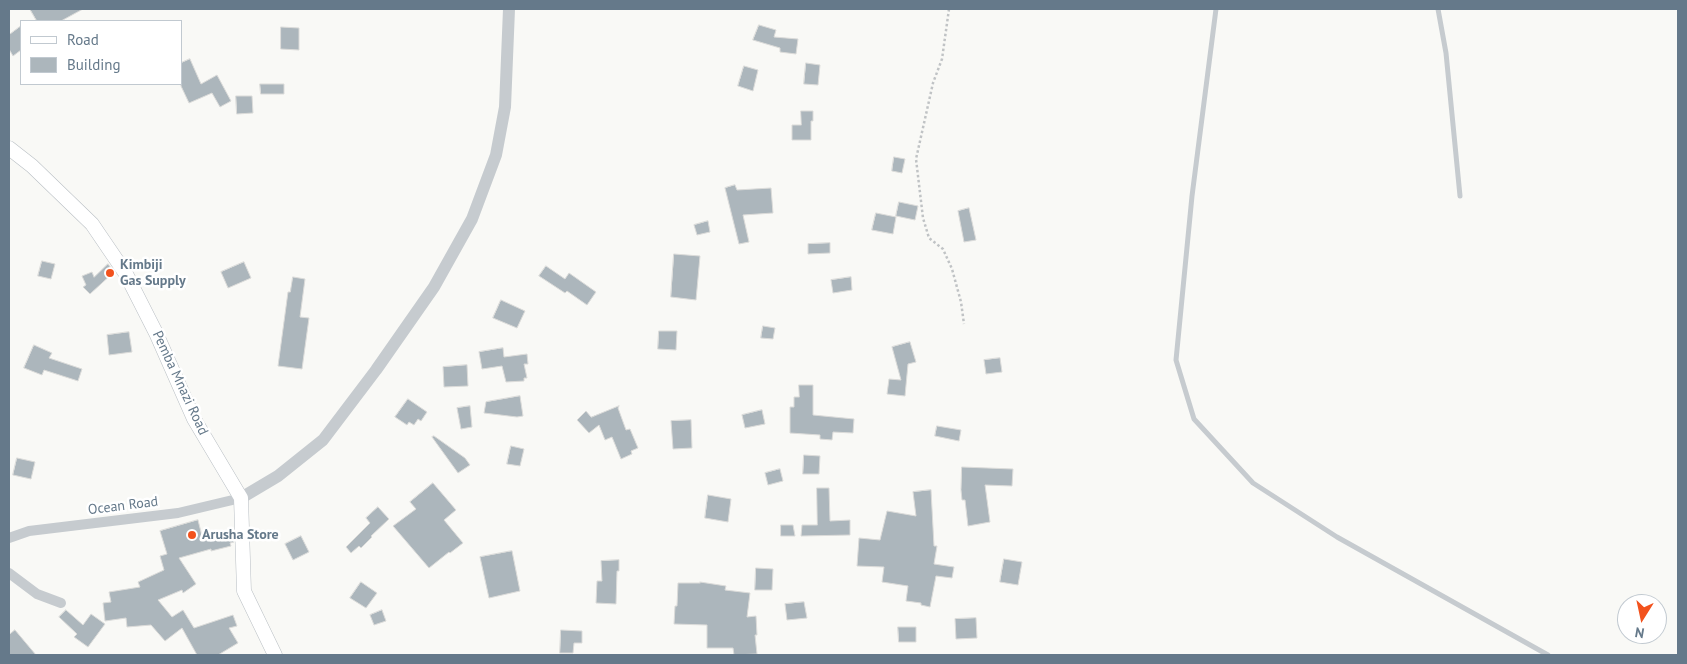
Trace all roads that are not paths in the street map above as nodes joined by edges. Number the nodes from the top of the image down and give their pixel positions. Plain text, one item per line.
1 (509, 9) edge
2 (1216, 9) edge
3 (1438, 9) edge
4 (9, 148) edge
5 (1460, 196) dead end
6 (241, 498) junction
7 (9, 538) edge
8 (9, 573) edge
9 (61, 603) dead end
10 (275, 655) edge
11 (1548, 655) edge

1 - 6 street
2 - 11 lane
3 - 5 lane
4 - 6 main road, Pemba Mnazi Road
6 - 7 street, Ocean Road
6 - 10 main road, Pemba Mnazi Road
8 - 9 street

